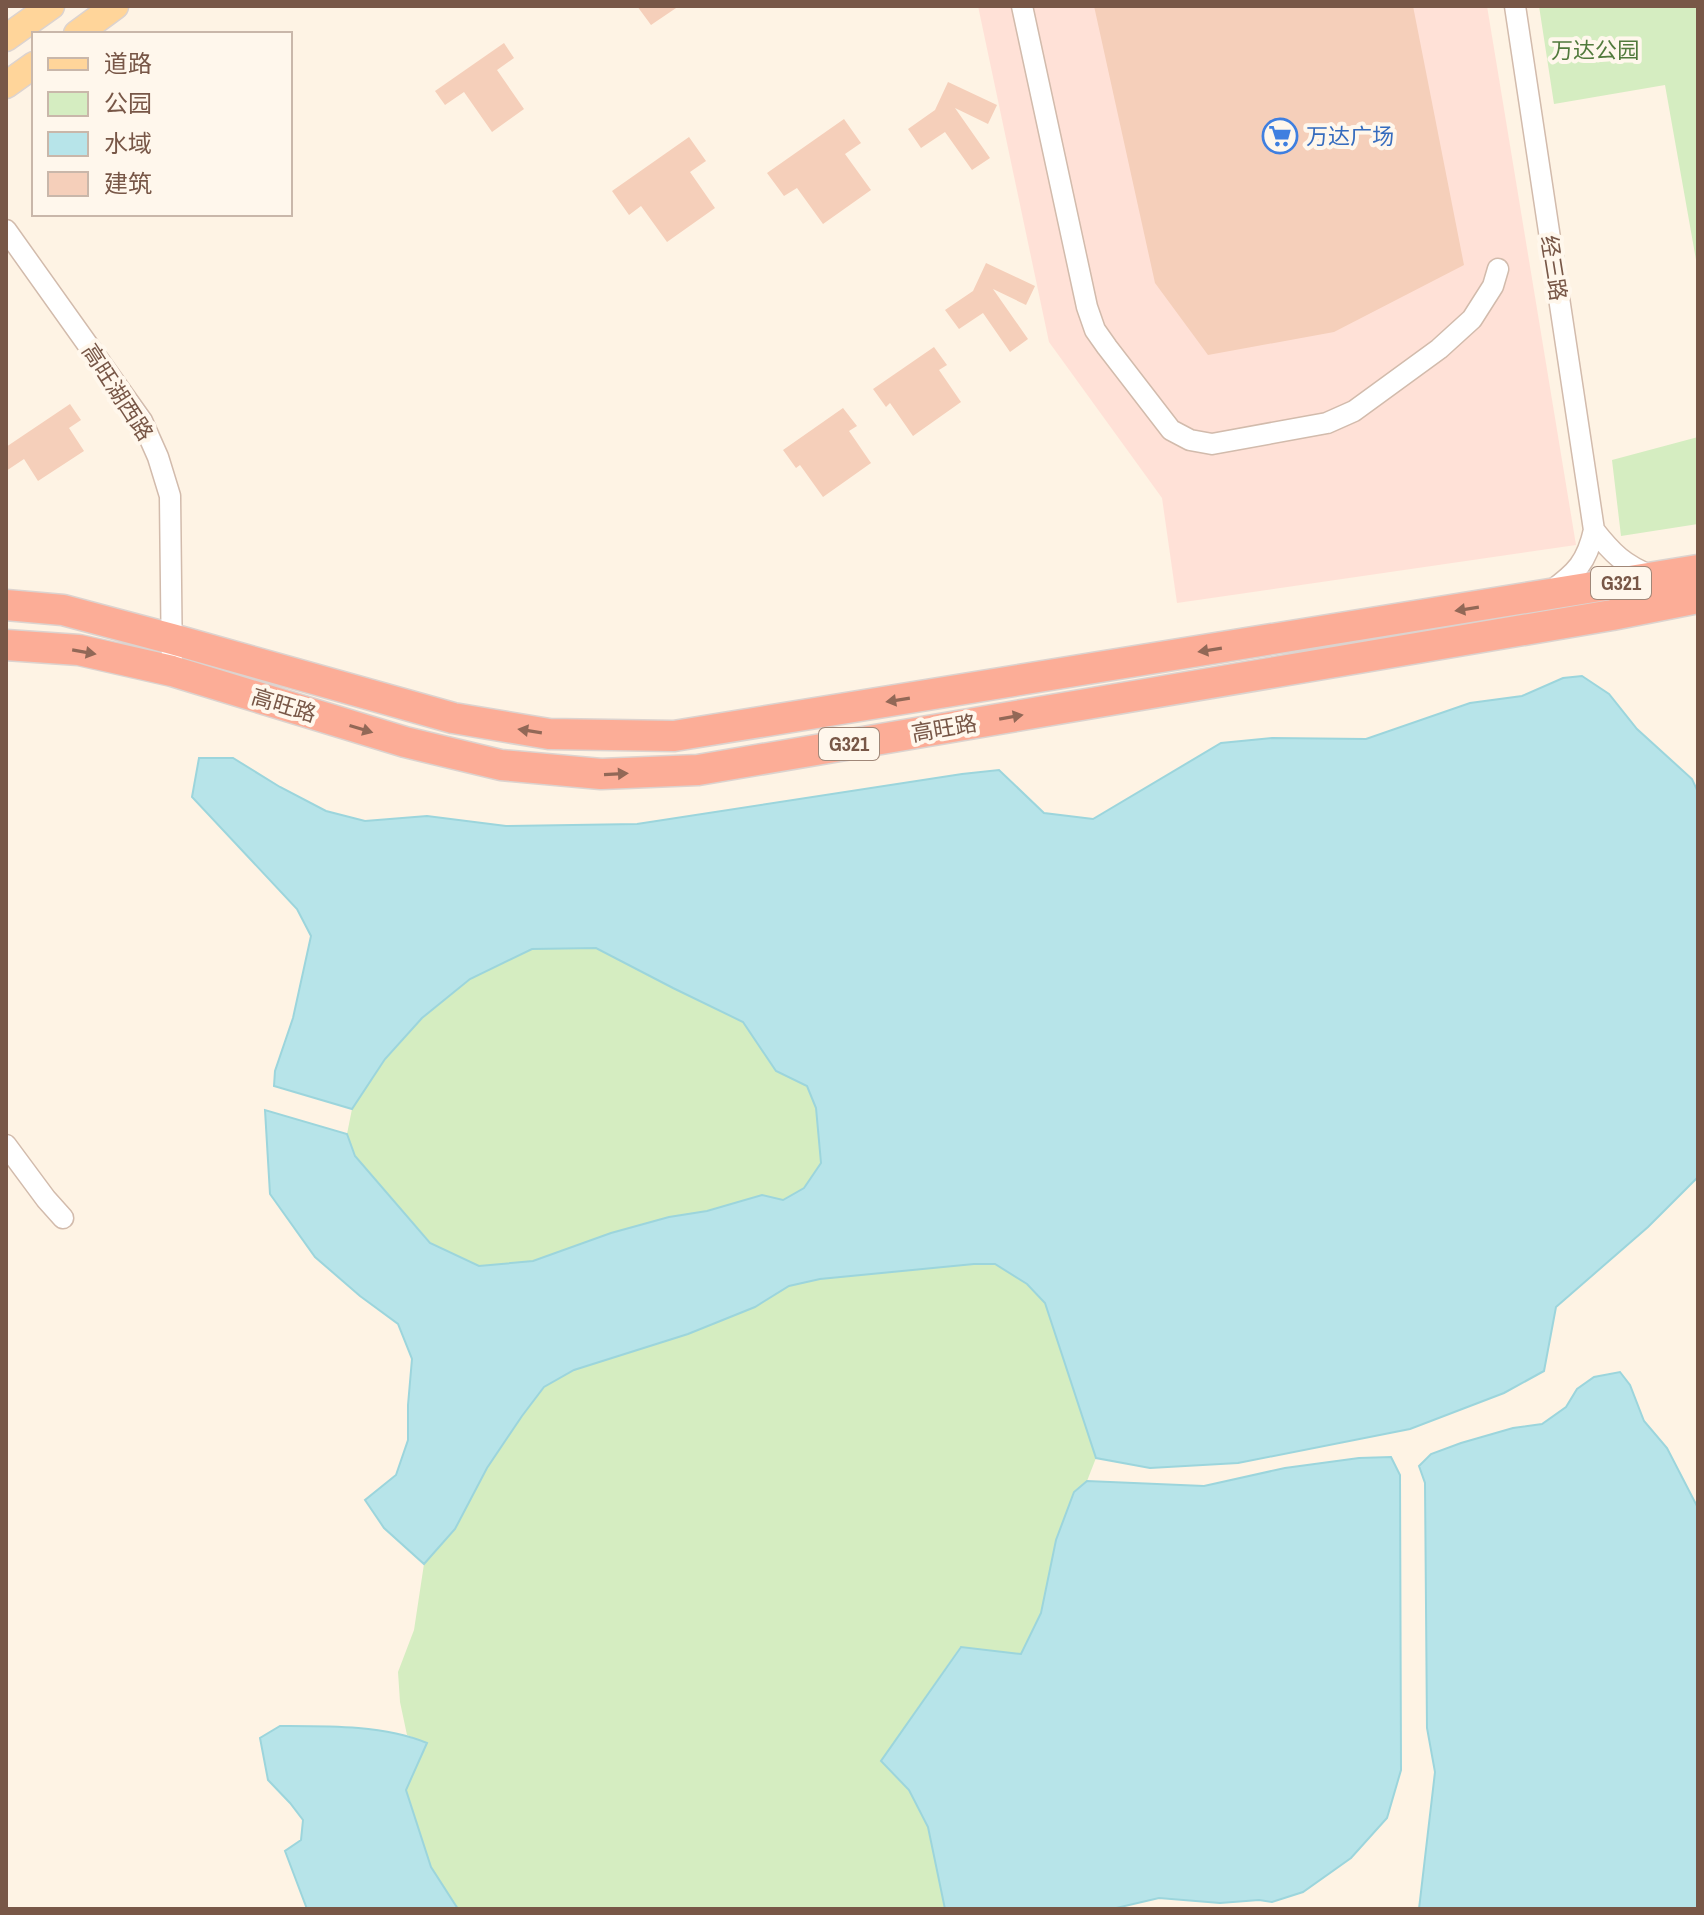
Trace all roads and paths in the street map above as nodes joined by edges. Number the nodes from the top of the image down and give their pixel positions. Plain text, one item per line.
1 (51, 6) edge
2 (115, 6) edge
3 (1022, 6) edge
4 (1515, 6) edge
5 (80, 32) edge
6 (6, 38) edge
7 (32, 66) edge
8 (6, 85) edge
9 (6, 230) edge
10 (1498, 269) dead end
11 (1594, 530) junction
12 (1698, 570) edge
13 (1656, 577) junction
14 (1544, 596) junction
15 (1698, 598) edge
16 (6, 605) edge
17 (172, 639) junction
18 (6, 645) edge
19 (172, 671) junction
20 (6, 1145) edge
21 (63, 1218) dead end

1 - 6 main road
2 - 5 main road
3 - 10 street
4 - 11 street, 经三路
7 - 8 main road
9 - 17 street, 高旺湖西路
11 - 13 street
11 - 14 street
12 - 13 highway, 高旺路 / G321
13 - 14 highway, 高旺路 / G321
14 -> 17 highway, 高旺路 / G321
19 -> 15 highway, 高旺路 / G321
16 - 17 highway, 高旺路 / G321
17 - 19 street, 高旺湖西路
18 -> 19 highway, 高旺路 / G321
20 - 21 street

